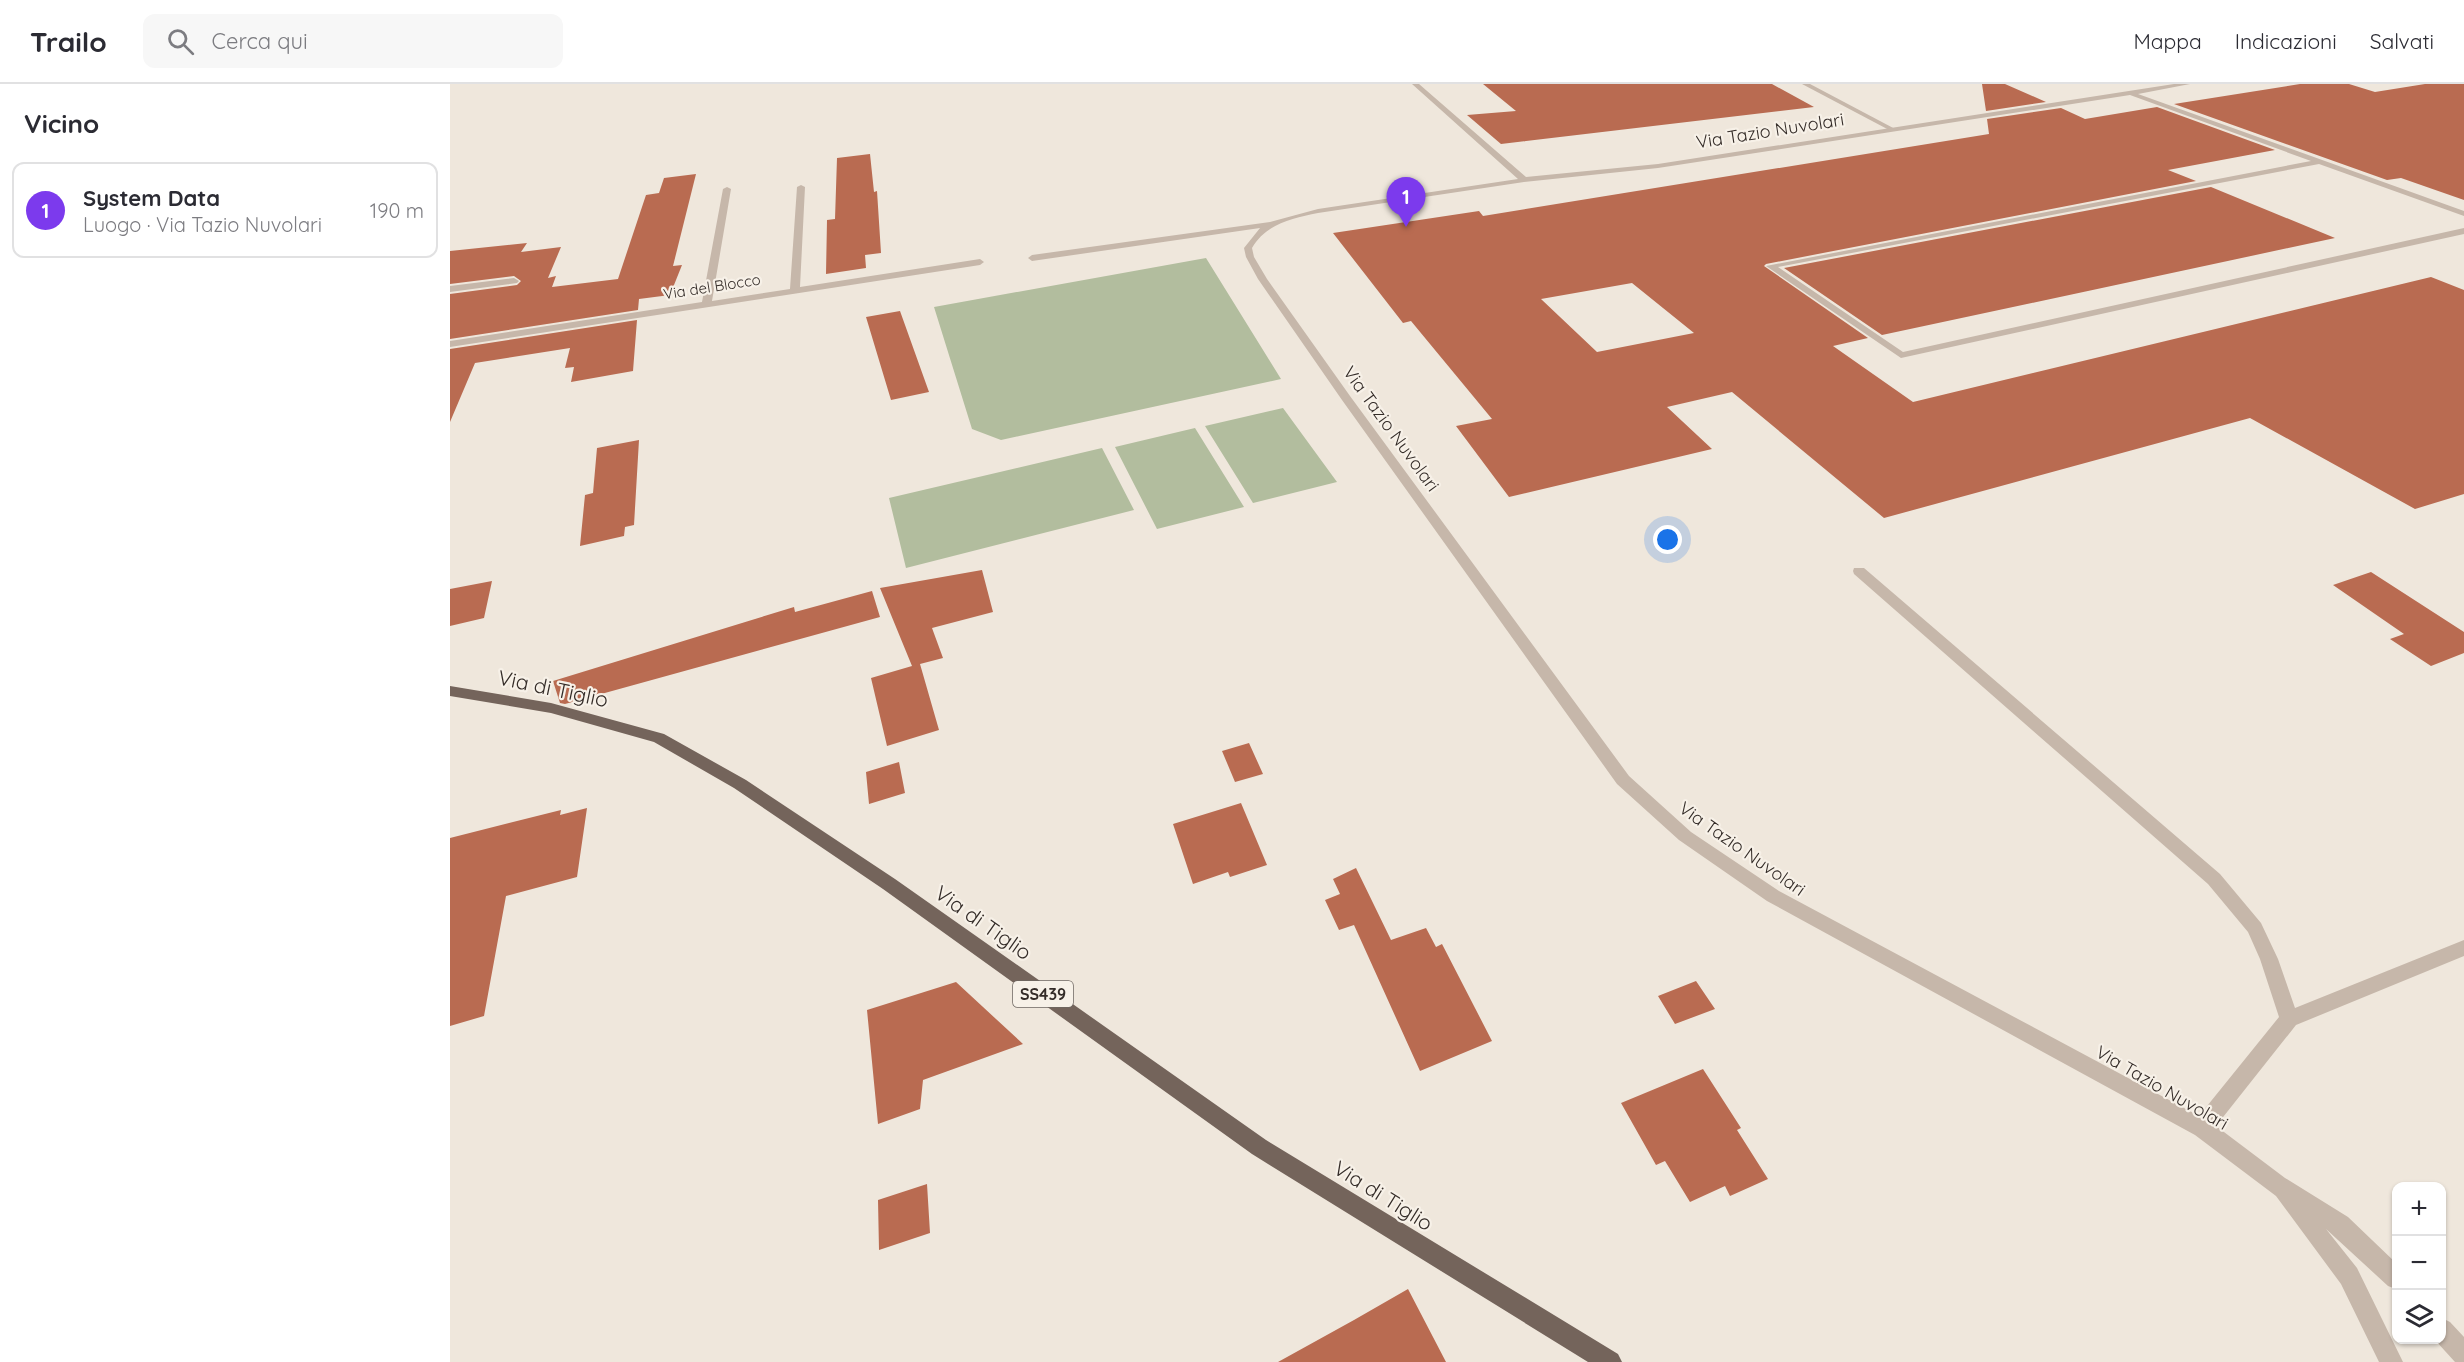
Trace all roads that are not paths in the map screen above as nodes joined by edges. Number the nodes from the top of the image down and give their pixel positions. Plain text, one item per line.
1 (1415, 84) edge
2 (1805, 84) edge
3 (2187, 84) edge
4 (2130, 93) junction
5 (1893, 130) junction
6 (2319, 162) junction
7 (1524, 180) junction
8 (801, 187) dead end
9 (727, 189) dead end
10 (2464, 214) edge
11 (1274, 223) junction
12 (2464, 231) edge
13 (1032, 258) dead end
14 (980, 262) dead end
15 (514, 281) dead end
16 (450, 289) edge
17 (795, 289) junction
18 (707, 303) junction
19 (450, 344) edge
20 (1859, 571) dead end
21 (450, 691) edge
22 (2464, 948) edge
23 (2289, 1019) junction
24 (2202, 1128) junction
25 (2278, 1185) junction
26 (2392, 1273) edge
27 (2446, 1335) edge
28 (2464, 1356) edge
29 (1610, 1362) edge
30 (2391, 1362) edge

1 - 7 street
2 - 5 street
3 - 4 street, Via Tazio Nuvolari
4 - 5 street, Via Tazio Nuvolari
4 - 6 street
5 - 7 street, Via Tazio Nuvolari
6 - 10 street
6 - 12 street
7 - 11 street, Via Tazio Nuvolari
8 - 17 street
9 - 18 street
11 - 13 street
11 - 24 street, Via Tazio Nuvolari
14 - 17 street, Via del Blocco
15 - 16 street
17 - 18 street, Via del Blocco
18 - 19 street, Via del Blocco
20 - 23 street
21 - 29 main road, Via di Tiglio / SS439
22 - 23 street
23 - 24 street
24 - 25 street, Via Tazio Nuvolari
25 - 26 street
25 - 30 street
27 - 28 street

